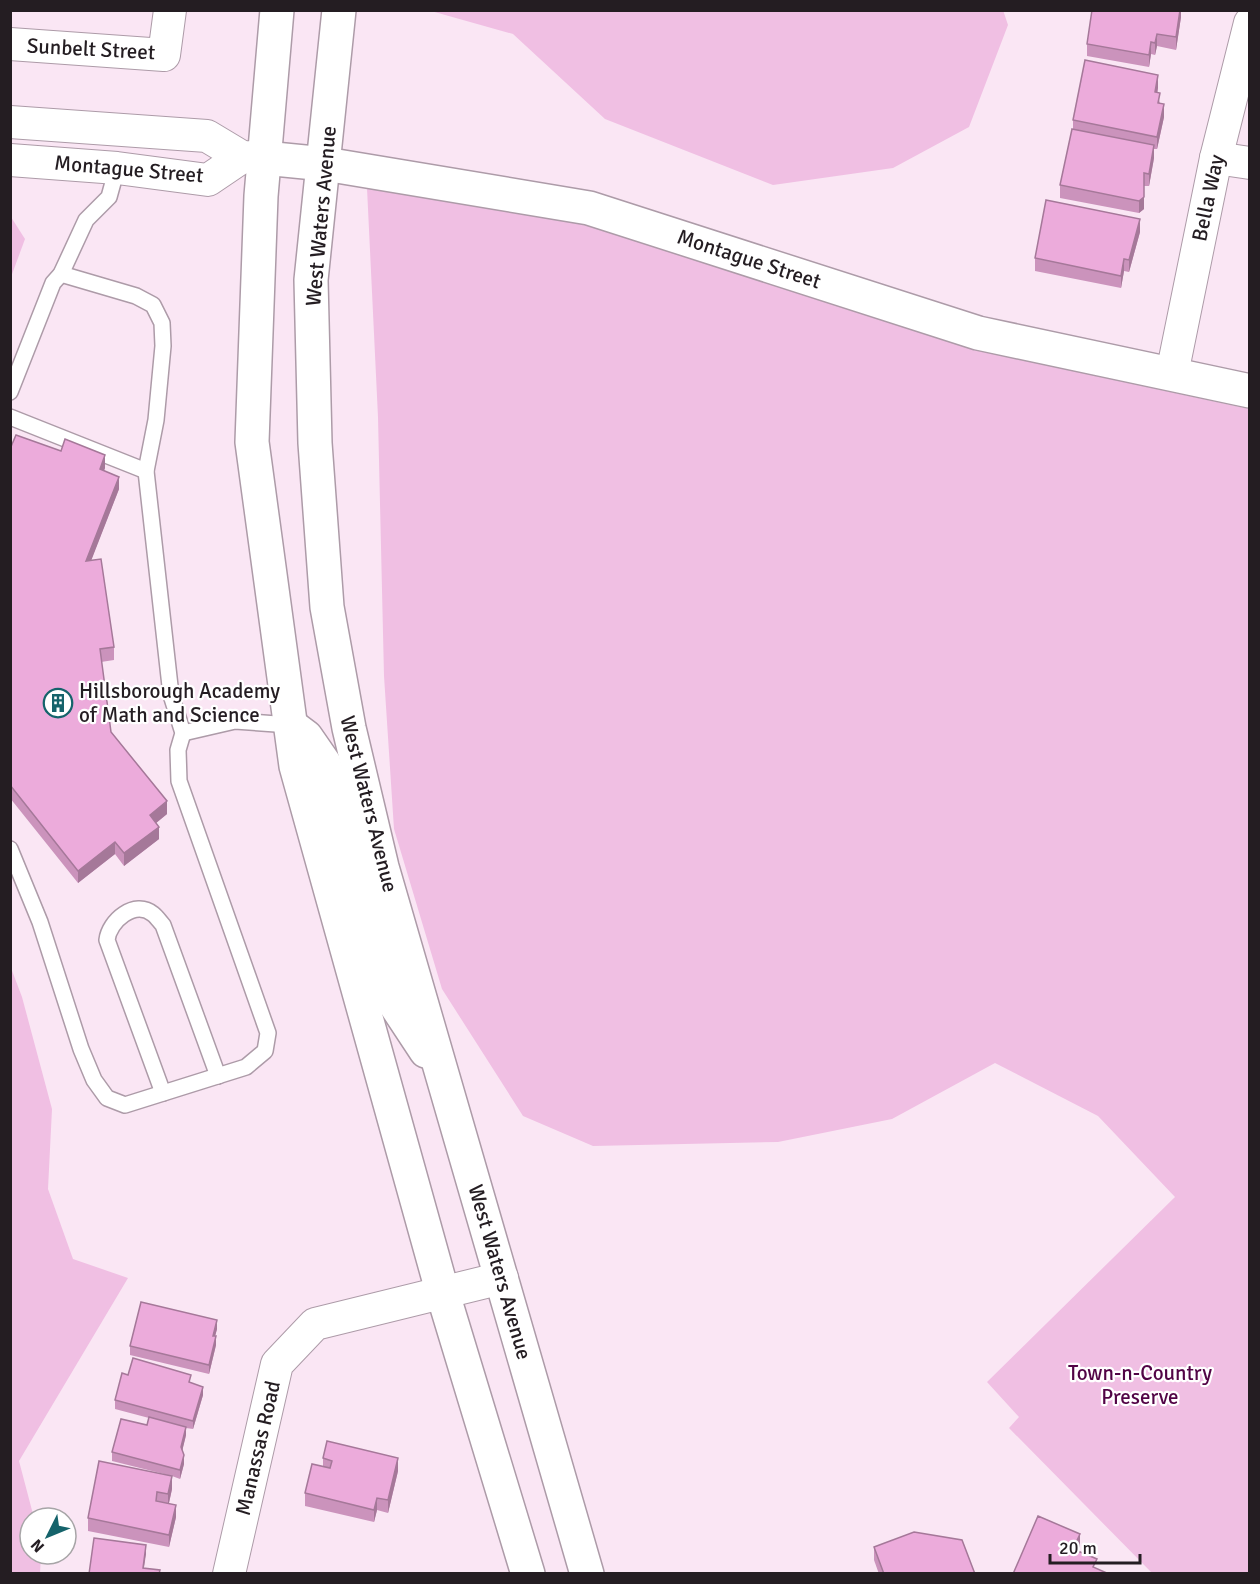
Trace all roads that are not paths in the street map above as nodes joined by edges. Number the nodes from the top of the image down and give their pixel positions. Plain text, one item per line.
1 (170, 10) edge
2 (277, 10) edge
3 (339, 10) edge
4 (1250, 23) edge
5 (10, 44) edge
6 (10, 122) edge
7 (253, 158) junction
8 (1216, 158) junction
9 (10, 160) edge
10 (1250, 163) edge
11 (325, 164) junction
12 (117, 168) junction
13 (61, 274) junction
14 (1172, 374) junction
15 (1250, 391) edge
16 (10, 392) edge
17 (10, 417) edge
18 (146, 471) junction
19 (290, 725) junction
20 (183, 733) junction
21 (10, 849) edge
22 (218, 1076) junction
23 (443, 1078) junction
24 (163, 1093) junction
25 (502, 1278) junction
26 (443, 1294) junction
27 (229, 1574) edge
28 (528, 1574) edge
29 (587, 1574) edge

1 - 5 street, Sunbelt Street
2 - 7 street
3 - 11 street, West Waters Avenue
4 - 8 street, Bella Way
6 - 7 street, Montague Street
7 - 11 street, Montague Street
7 - 12 street, Montague Street
7 - 19 street
8 - 10 street
8 - 14 street, Bella Way
9 - 12 street, Montague Street
11 - 14 street, Montague Street
11 - 23 street, West Waters Avenue
12 - 13 lane
13 - 16 lane
13 - 18 lane
14 - 15 street, Montague Street
17 - 18 lane
18 - 20 lane
19 - 20 lane
19 - 23 street
19 - 26 street
20 - 22 lane
21 - 24 lane
22 - 24 lane
22 - 24 lane
23 - 25 street, West Waters Avenue
25 - 26 street, Manassas Road
25 - 29 street, West Waters Avenue
26 - 27 street, Manassas Road
26 - 28 street

